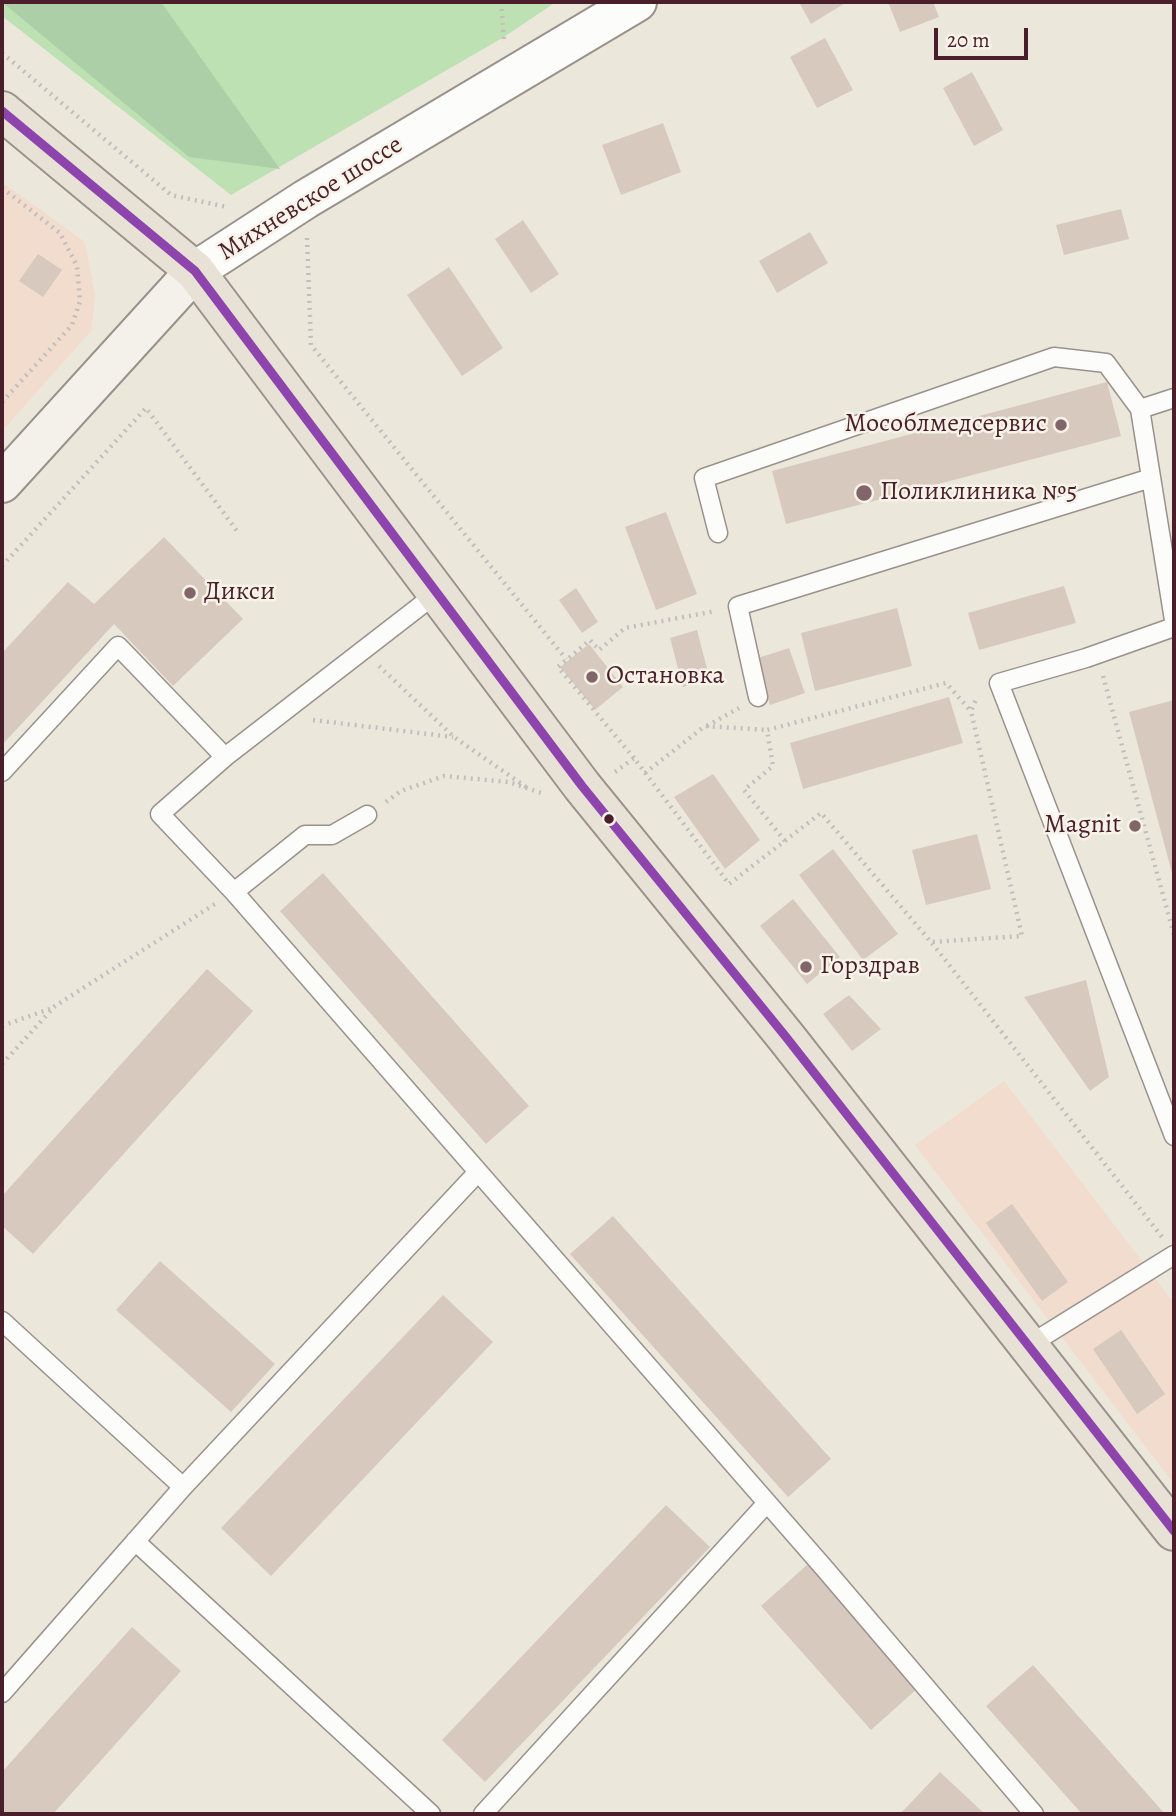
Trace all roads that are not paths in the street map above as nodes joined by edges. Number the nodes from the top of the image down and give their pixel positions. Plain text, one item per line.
1 (637, 2) edge
2 (2, 111) edge
3 (195, 271) junction
4 (1174, 398) edge
5 (1140, 409) junction
6 (1151, 478) junction
7 (2, 483) edge
8 (718, 533) dead end
9 (437, 593) junction
10 (1174, 620) edge
11 (1174, 627) edge
12 (758, 697) road end
13 (225, 757) junction
14 (2, 772) edge
15 (367, 815) road end
16 (234, 892) junction
17 (1174, 1136) edge
18 (478, 1172) junction
19 (1170, 1249) edge
20 (2, 1321) edge
21 (1029, 1345) junction
22 (183, 1487) junction
23 (766, 1504) junction
24 (1174, 1531) edge
25 (135, 1541) junction
26 (2, 1693) edge
27 (431, 1814) edge
28 (483, 1814) edge
29 (1034, 1814) edge

1 - 3 street, Михневское шоссе
2 - 3 main road
3 - 7 main road, Михневское шоссе
3 - 9 main road
4 - 5 lane
5 - 6 lane
5 - 8 lane
6 - 10 lane
6 - 12 lane
9 - 13 lane
9 - 21 main road
11 - 17 lane
13 - 14 lane
13 - 16 lane
15 - 16 lane
16 - 18 lane
18 - 22 lane
18 - 23 lane
19 - 21 lane
20 - 22 lane
21 - 24 main road
22 - 25 lane
23 - 28 lane
23 - 29 lane
25 - 26 lane
25 - 27 lane

